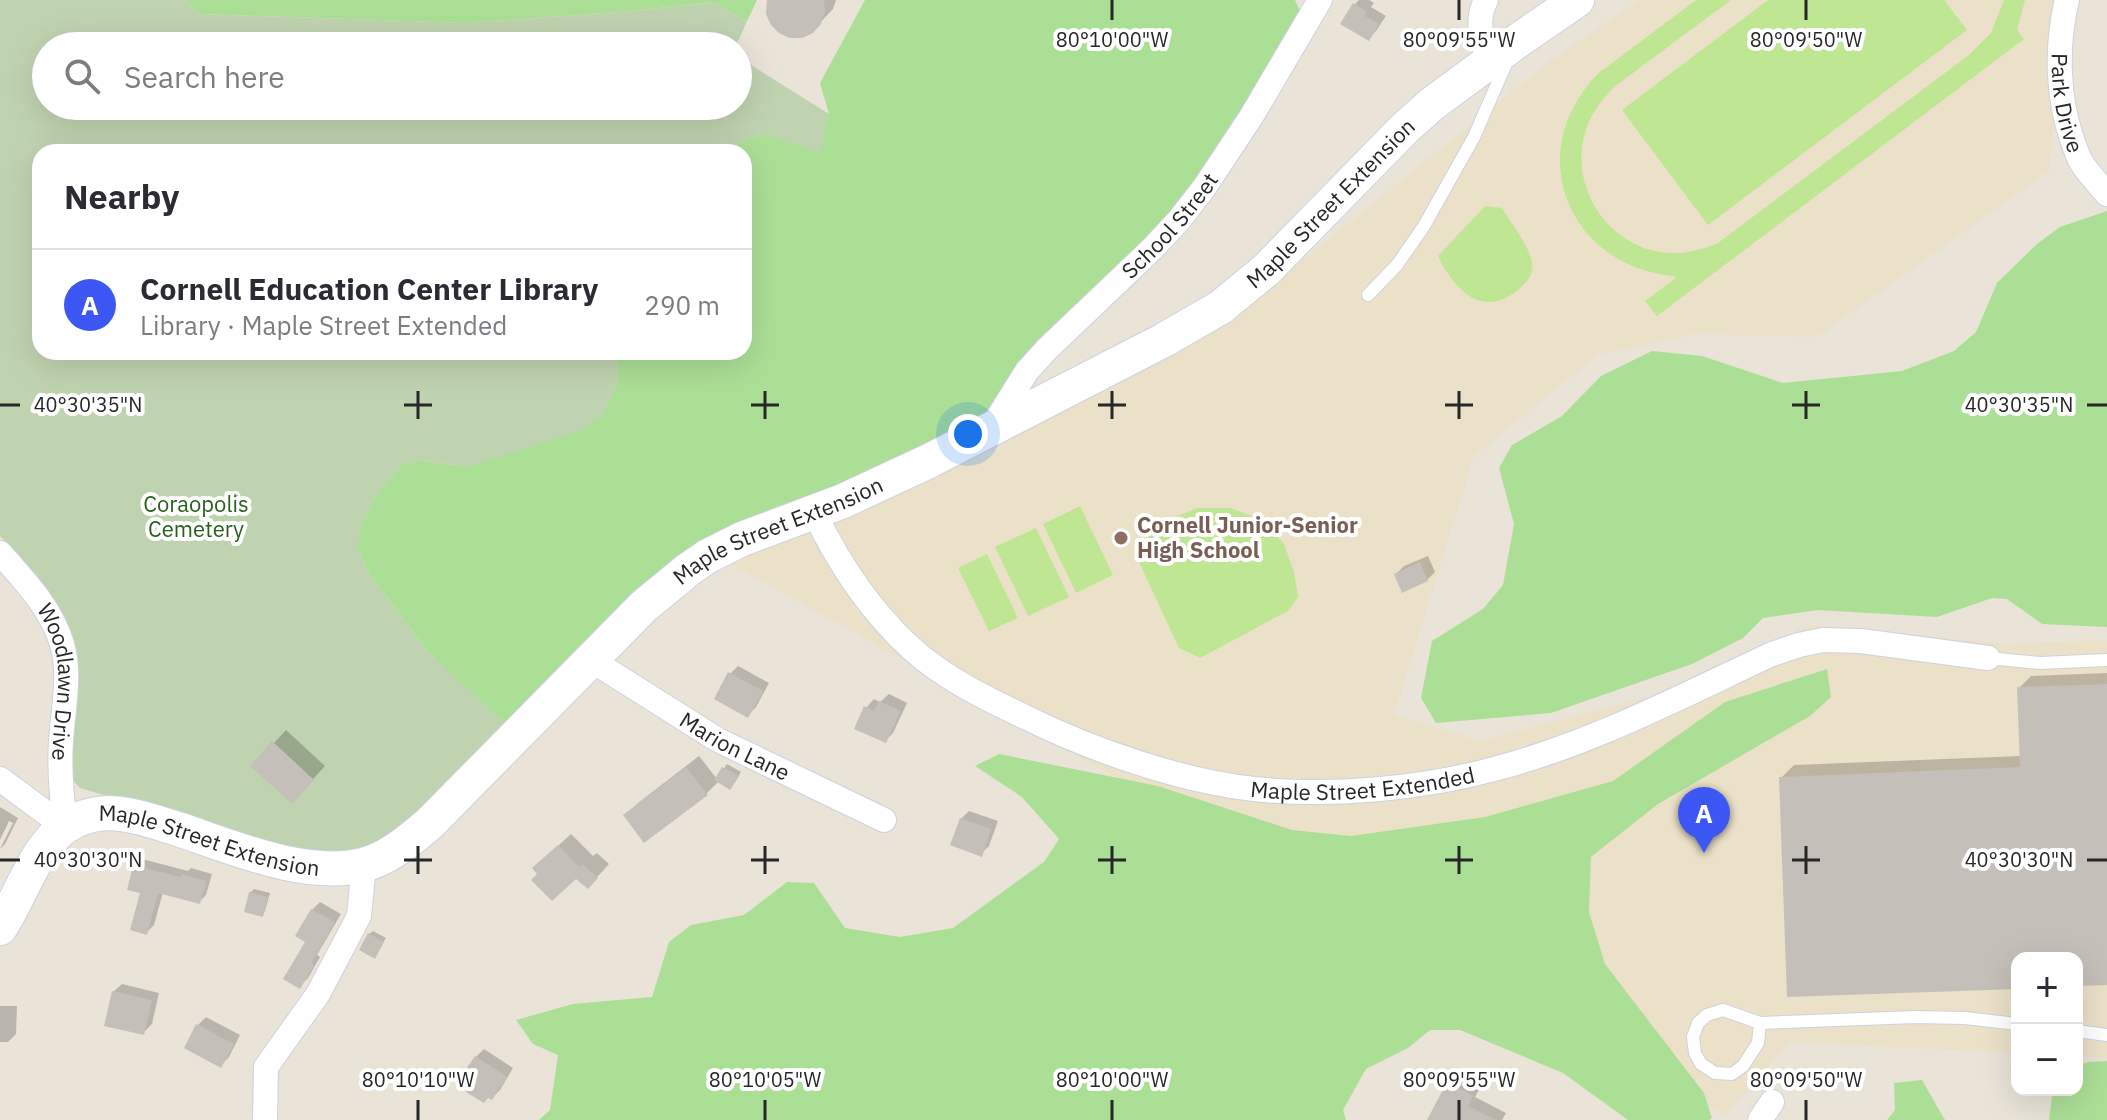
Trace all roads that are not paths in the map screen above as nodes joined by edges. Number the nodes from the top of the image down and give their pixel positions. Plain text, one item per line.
1 (1320, 0) edge
2 (1486, 0) edge
3 (1577, 0) edge
4 (2067, 0) edge
5 (1502, 52) junction
6 (2107, 194) edge
7 (1368, 295) dead end
8 (991, 429) junction
9 (814, 512) junction
10 (0, 553) edge
11 (1988, 658) joint
12 (591, 660) junction
13 (2107, 660) edge
14 (0, 779) edge
15 (884, 820) dead end
16 (65, 827) junction
17 (364, 865) junction
18 (0, 928) edge
19 (1760, 1023) junction
20 (2011, 1023) edge
21 (2083, 1032) edge
22 (2107, 1035) edge
23 (265, 1120) edge

1 - 8 street, School Street
2 - 5 street
3 - 5 street, Maple Street Extension
4 - 6 street, Park Drive
5 - 7 lane
5 - 8 street, Maple Street Extension
8 - 9 street, Maple Street Extension
9 - 11 street, Maple Street Extended
9 - 12 street, Maple Street Extension
10 - 16 street, Woodlawn Drive
11 - 13 lane
12 - 15 street, Marion Lane
12 - 17 street, Maple Street Extension
14 - 16 street
16 - 17 street, Maple Street Extension
16 - 18 street, Maple Street Extension
17 - 23 street
19 - 19 lane
19 - 20 lane
21 - 22 lane

